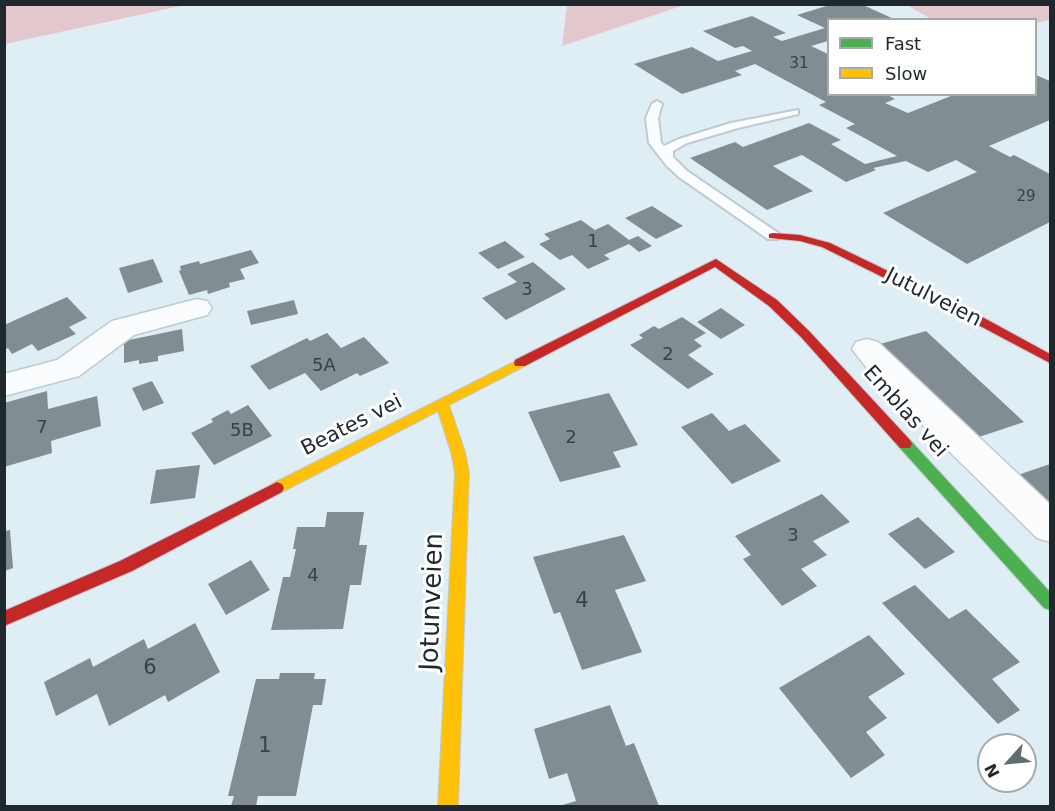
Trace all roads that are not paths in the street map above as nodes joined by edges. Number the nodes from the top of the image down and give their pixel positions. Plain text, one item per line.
1 (657, 104) dead end
2 (794, 112) dead end
3 (668, 158) junction
4 (773, 236) joint
5 (716, 262) joint
6 (196, 308) dead end
7 (867, 349) dead end
8 (1050, 359) edge
9 (4, 385) edge
10 (442, 403) junction
11 (1050, 527) edge
12 (1050, 603) edge
13 (4, 619) edge
14 (448, 807) edge

1 - 3 lane
2 - 3 lane
3 - 4 lane
4 - 8 street, Jutulveien
5 - 10 street, Beates vei
5 - 12 street, Emblas vei
6 - 9 street
7 - 11 street
10 - 13 street, Beates vei
10 - 14 street, Jotunveien

